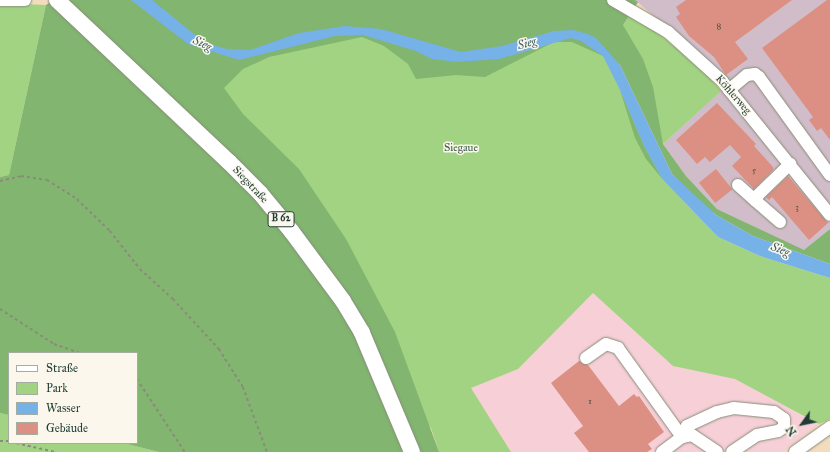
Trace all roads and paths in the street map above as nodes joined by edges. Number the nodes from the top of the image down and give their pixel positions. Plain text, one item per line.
1 (0, 0) edge
2 (25, 0) edge
3 (57, 0) edge
4 (613, 0) edge
5 (730, 90) junction
6 (790, 164) junction
7 (830, 175) edge
8 (0, 181) edge
9 (738, 185) dead end
10 (756, 201) junction
11 (830, 215) edge
12 (780, 222) dead end
13 (0, 308) edge
14 (77, 352) edge
15 (586, 358) dead end
16 (138, 381) edge
17 (830, 427) edge
18 (682, 436) junction
19 (20, 444) edge
20 (54, 452) edge
21 (185, 452) edge
22 (267, 452) edge
23 (412, 452) edge
24 (662, 452) edge
25 (717, 452) edge
26 (732, 452) edge
27 (795, 452) edge

1 - 2 street
3 - 23 main road, Siegstraße / B 62
4 - 5 street, Köhlerweg
5 - 6 street, Köhlerweg
5 - 7 street
6 - 10 street
6 - 11 street, Köhlerweg
8 - 22 path
9 - 10 street
10 - 12 street
13 - 14 path
15 - 18 street
16 - 21 path
17 - 27 street
18 - 24 street
18 - 25 street
18 - 26 street
19 - 20 path

